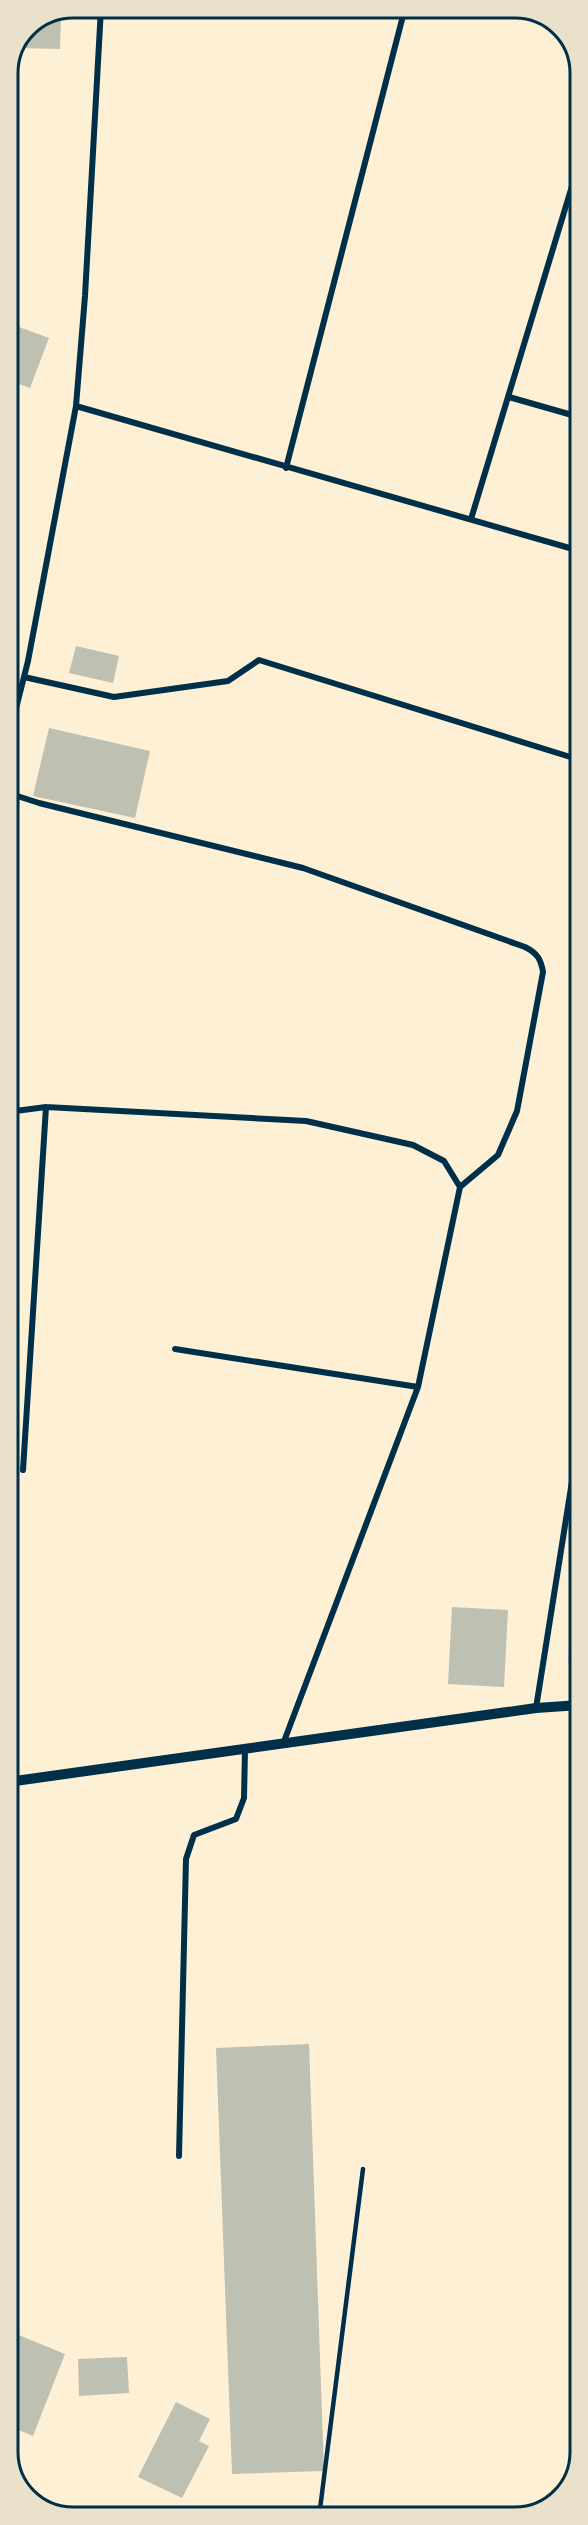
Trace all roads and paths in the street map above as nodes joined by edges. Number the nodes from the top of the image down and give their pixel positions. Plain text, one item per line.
1 (100, 18) edge
2 (402, 18) edge
3 (570, 193) edge
4 (509, 397) junction
5 (76, 406) junction
6 (570, 414) edge
7 (286, 468) junction
8 (471, 519) junction
9 (570, 548) edge
10 (24, 677) junction
11 (18, 701) edge
12 (570, 757) edge
13 (18, 796) edge
14 (46, 1107) junction
15 (18, 1111) edge
16 (460, 1187) junction
17 (175, 1349) dead end
18 (418, 1387) junction
19 (23, 1470) dead end
20 (570, 1494) edge
21 (570, 1706) edge
22 (536, 1708) junction
23 (283, 1744) junction
24 (245, 1750) junction
25 (18, 1781) edge
26 (179, 2156) dead end
27 (363, 2169) dead end
28 (320, 2507) edge

1 - 5 street
2 - 7 street
3 - 4 street
4 - 6 street
4 - 8 street
5 - 7 street
5 - 10 street
7 - 8 street
8 - 9 street
10 - 11 street
10 - 12 street
13 - 16 street
14 - 15 street
14 - 16 street
14 - 19 street
16 - 18 street
17 - 18 street
18 - 23 street
20 - 22 street
21 - 22 street
22 - 23 street
23 - 24 street
24 - 25 street
24 - 26 street
27 - 28 lane

